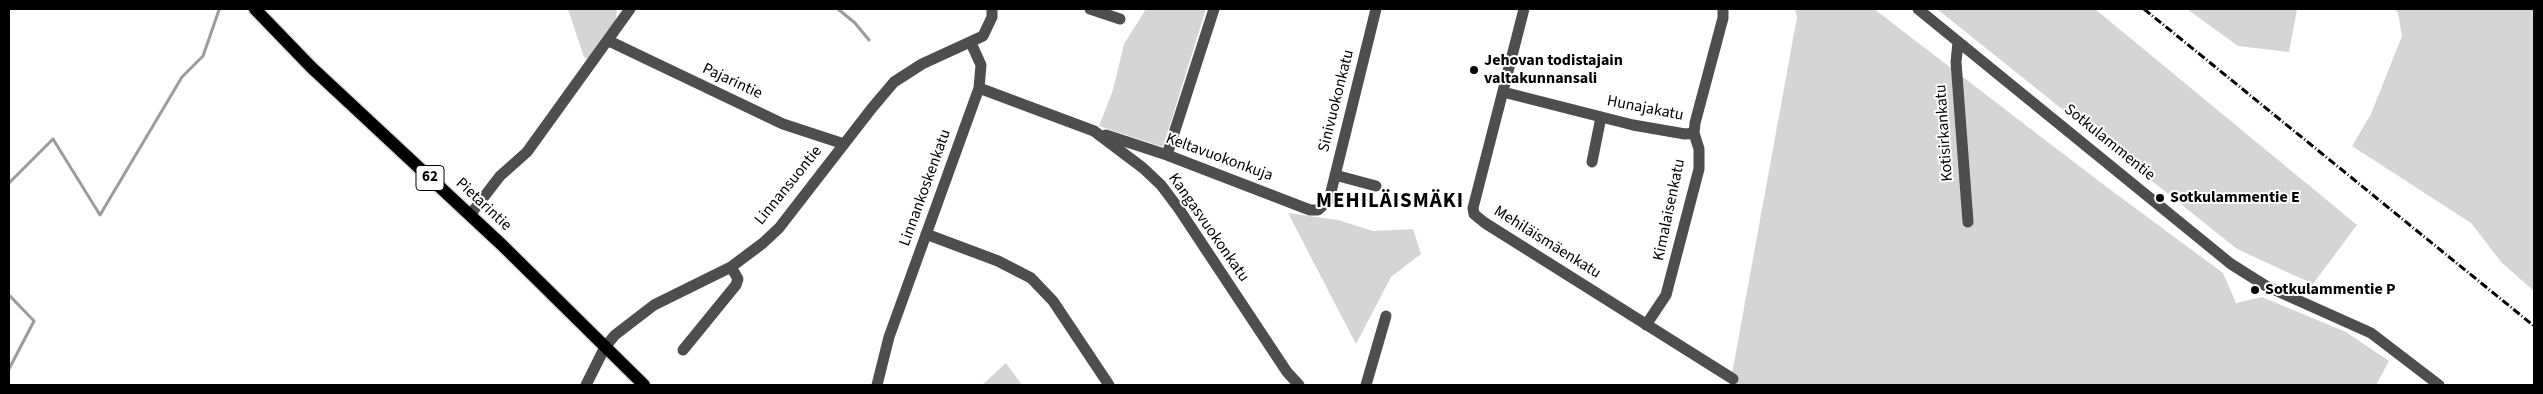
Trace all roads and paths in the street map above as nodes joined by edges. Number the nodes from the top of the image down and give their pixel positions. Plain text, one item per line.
1 (255, 9) edge
2 (630, 9) edge
3 (992, 9) edge
4 (1090, 9) edge
5 (1214, 9) edge
6 (1376, 9) edge
7 (1524, 9) edge
8 (1723, 9) edge
9 (1918, 9) edge
10 (1120, 19) dead end
11 (609, 41) junction
12 (1958, 42) junction
13 (971, 43) junction
14 (979, 88) junction
15 (1503, 92) junction
16 (1601, 117) junction
17 (1094, 131) junction
18 (1694, 133) junction
19 (844, 144) junction
20 (1166, 155) junction
21 (1592, 162) dead end
22 (1335, 175) junction
23 (1376, 186) dead end
24 (1329, 200) joint
25 (470, 215) junction
26 (1968, 222) dead end
27 (926, 234) junction
28 (731, 267) junction
29 (1386, 316) dead end
30 (1646, 325) junction
31 (605, 347) junction
32 (683, 350) dead end
33 (1733, 379) dead end
34 (586, 385) edge
35 (644, 385) edge
36 (877, 385) edge
37 (1109, 385) edge
38 (1299, 385) edge
39 (1366, 385) edge
40 (2439, 385) edge

1 - 25 main road, Pietarintie / 62
2 - 11 street
3 - 13 street
4 - 10 street
5 - 20 street
6 - 22 street, Sinivuokonkatu
7 - 15 street, Mehiläismäenkatu
8 - 18 street, Kimalaisenkatu
9 - 12 street, Sotkulammentie
11 - 19 street, Pajarintie
11 - 25 street
12 - 26 street, Kotisirkankatu
12 - 40 street, Sotkulammentie
13 - 14 street, Linnankoskenkatu
13 - 19 street, Linnansuontie
14 - 17 street, Kangasvuokonkatu
14 - 27 street, Linnankoskenkatu
15 - 16 street, Hunajakatu
15 - 30 street, Mehiläismäenkatu
16 - 18 street, Hunajakatu
16 - 21 street
17 - 20 street, Keltavuokonkuja
17 - 38 street, Kangasvuokonkatu
18 - 30 street, Kimalaisenkatu
19 - 28 street, Linnansuontie
20 - 24 street, Keltavuokonkuja
22 - 23 street
22 - 24 street, Sinivuokonkatu
25 - 31 main road, Pietarintie / 62
27 - 36 street, Linnankoskenkatu
27 - 37 street
28 - 31 street, Linnansuontie
28 - 32 street
29 - 39 street
30 - 33 street, Mehiläismäenkatu
31 - 34 street, Linnansuontie
31 - 35 main road, Pietarintie / 62

